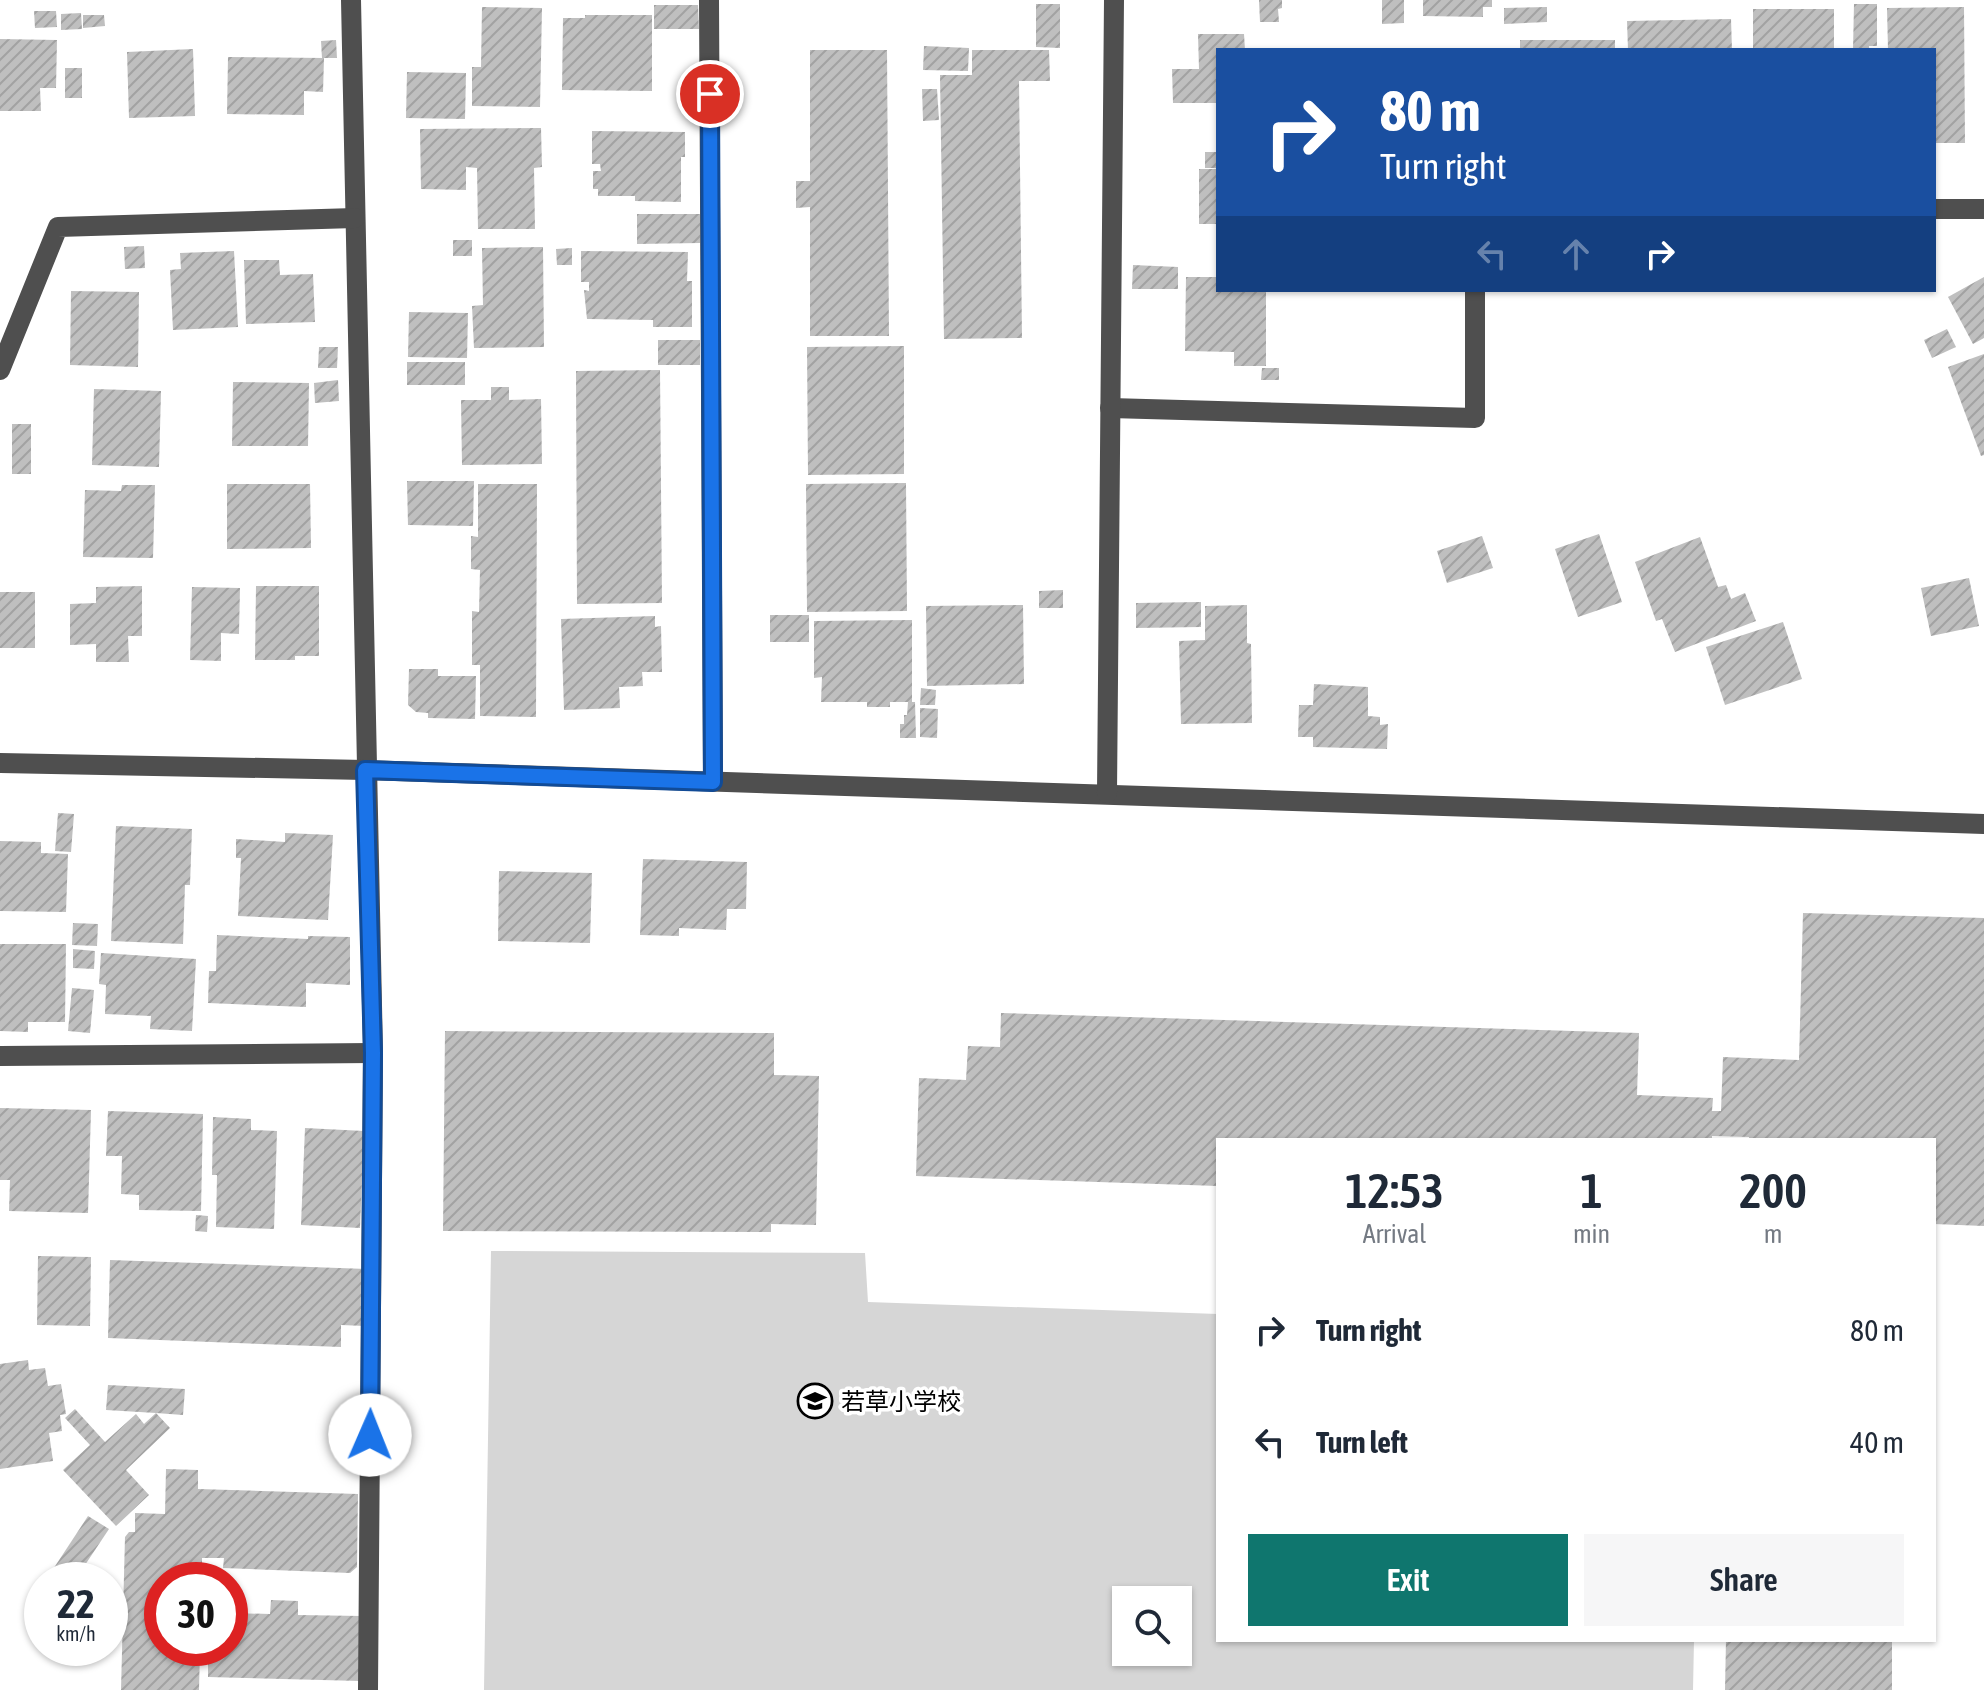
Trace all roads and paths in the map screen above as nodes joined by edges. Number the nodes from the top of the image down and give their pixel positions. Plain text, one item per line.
1 (351, 0) edge
2 (709, 0) edge
3 (1114, 0) edge
4 (1936, 209) edge
5 (1984, 209) edge
6 (355, 218) junction
7 (1475, 292) edge
8 (0, 370) edge
9 (1110, 408) junction
10 (0, 763) edge
11 (365, 770) junction
12 (713, 782) junction
13 (1107, 793) junction
14 (1984, 824) edge
15 (373, 1053) junction
16 (0, 1056) edge
17 (368, 1690) edge

1 - 6 street
2 - 12 street
3 - 9 street
4 - 5 street
6 - 8 street
6 - 11 street
7 - 9 street
9 - 13 street
10 - 11 street
11 - 12 street
11 - 15 street
12 - 13 street
13 - 14 street
15 - 16 street
15 - 17 street

